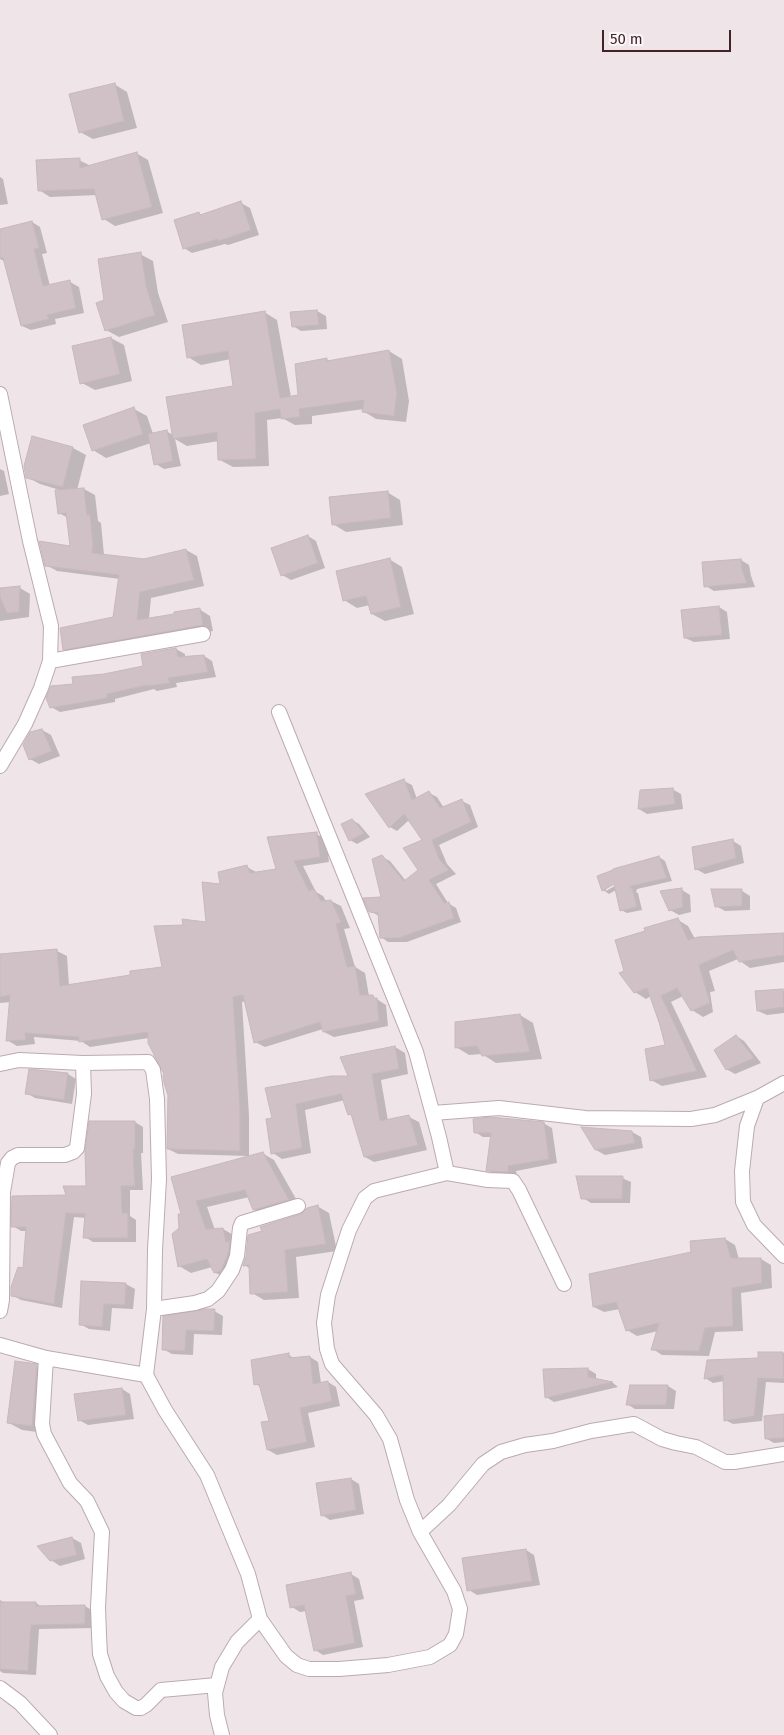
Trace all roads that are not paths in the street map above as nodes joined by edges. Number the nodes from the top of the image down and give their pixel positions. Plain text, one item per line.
1 (0, 394) edge
2 (203, 634) dead end
3 (50, 662) junction
4 (279, 712) dead end
5 (0, 766) edge
6 (83, 1063) junction
7 (0, 1064) edge
8 (784, 1083) edge
9 (757, 1098) junction
10 (433, 1113) junction
11 (447, 1173) junction
12 (298, 1206) dead end
13 (784, 1256) edge
14 (564, 1284) dead end
15 (154, 1309) junction
16 (0, 1311) edge
17 (0, 1345) edge
18 (46, 1358) junction
19 (146, 1375) junction
20 (784, 1454) edge
21 (420, 1532) junction
22 (260, 1619) junction
23 (217, 1685) junction
24 (0, 1688) edge
25 (50, 1735) edge
26 (222, 1735) edge

1 - 3 street
2 - 3 street
3 - 5 street
4 - 10 street
6 - 7 street
6 - 15 street
6 - 16 street
8 - 9 street
9 - 10 street
9 - 13 street
10 - 11 street
11 - 14 street
11 - 21 street
12 - 15 street
15 - 19 street
17 - 18 street
18 - 19 street
18 - 23 street
19 - 22 street
20 - 21 street
21 - 22 street
22 - 23 street
23 - 26 street
24 - 25 street

